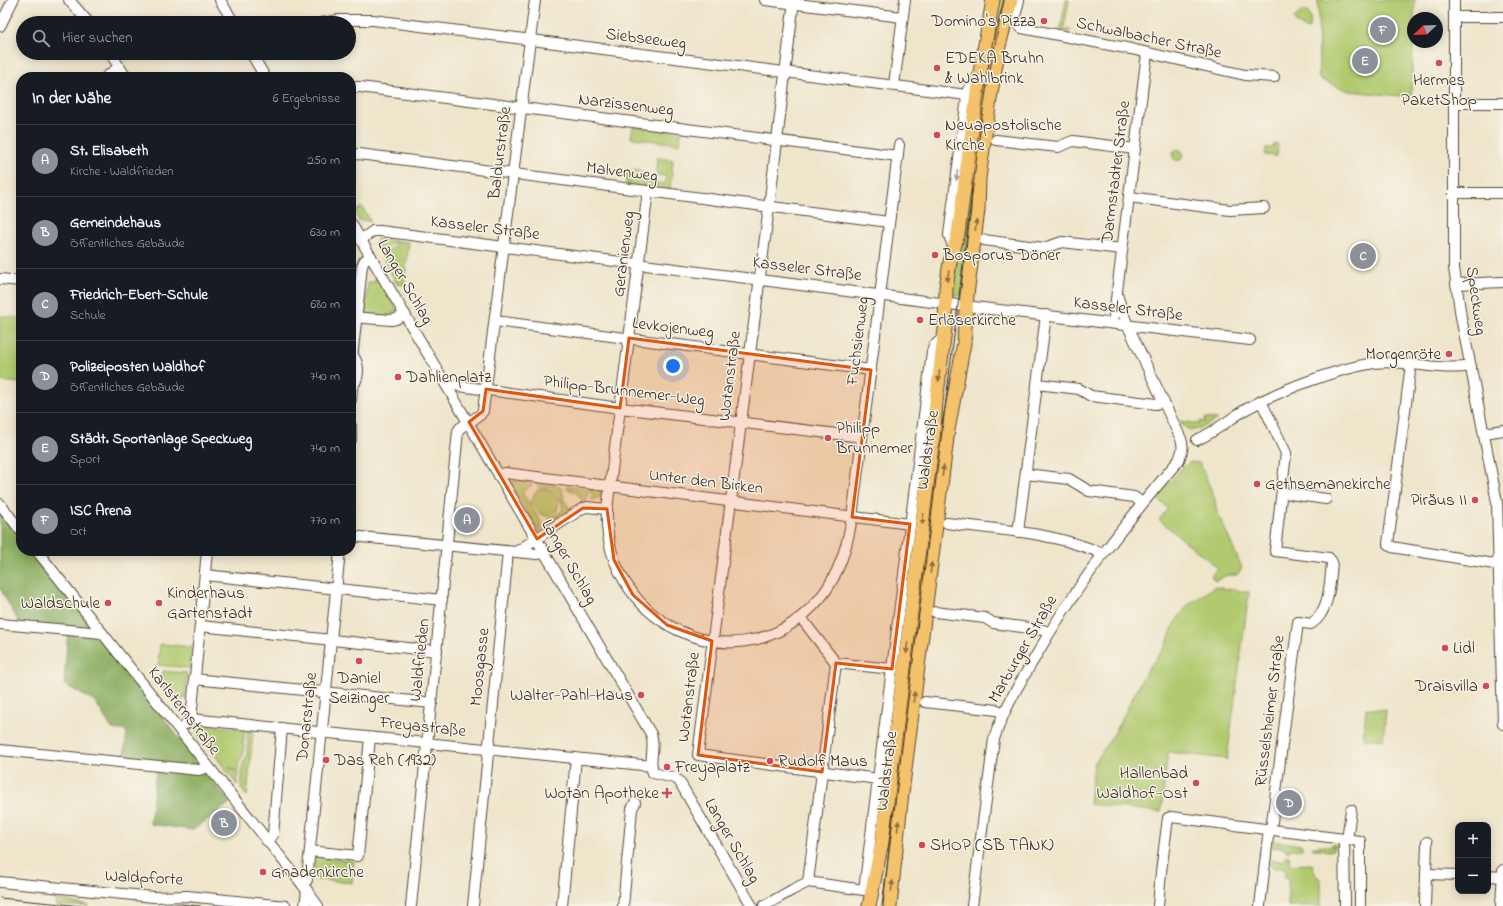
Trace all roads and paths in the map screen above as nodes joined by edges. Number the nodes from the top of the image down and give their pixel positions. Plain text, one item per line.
1 (13, 0) edge
2 (69, 0) edge
3 (220, 0) edge
4 (535, 0) edge
5 (765, 0) edge
6 (904, 0) edge
7 (993, 0) edge
8 (1011, 0) edge
9 (1019, 0) edge
10 (1454, 0) edge
11 (793, 2) edge
12 (83, 16) edge
13 (230, 16) edge
14 (902, 17) junction
15 (1454, 17) junction
16 (1503, 17) edge
17 (356, 20) edge
18 (0, 26) edge
19 (530, 40) junction
20 (1148, 53) junction
21 (115, 60) edge
22 (255, 60) edge
23 (119, 66) junction
24 (112, 72) edge
25 (123, 72) edge
26 (262, 72) edge
27 (784, 73) junction
28 (1274, 77) dead end
29 (978, 78) junction
30 (894, 85) junction
31 (356, 87) edge
32 (967, 95) junction
33 (1454, 103) junction
34 (1503, 103) edge
35 (522, 108) junction
36 (776, 140) junction
37 (996, 140) dead end
38 (899, 145) dead end
39 (1135, 149) junction
40 (356, 156) edge
41 (898, 156) junction
42 (513, 174) junction
43 (648, 191) junction
44 (1454, 193) junction
45 (1503, 193) edge
46 (1129, 197) junction
47 (768, 207) junction
48 (1264, 208) dead end
49 (889, 222) junction
50 (357, 238) edge
51 (984, 240) dead end
52 (504, 247) junction
53 (954, 249) junction
54 (1122, 250) junction
55 (371, 256) junction
56 (639, 264) junction
57 (0, 279) edge
58 (758, 280) junction
59 (16, 281) edge
60 (1503, 282) edge
61 (1456, 284) junction
62 (880, 295) junction
63 (1117, 295) junction
64 (945, 303) junction
65 (356, 304) edge
66 (967, 306) junction
67 (405, 314) junction
68 (1046, 315) junction
69 (356, 317) edge
70 (495, 322) junction
71 (1113, 323) junction
72 (1127, 324) junction
73 (944, 337) junction
74 (629, 338) junction
75 (1250, 340) dead end
76 (749, 354) junction
77 (356, 362) edge
78 (1411, 364) junction
79 (1471, 366) junction
80 (871, 370) junction
81 (356, 382) edge
82 (1037, 384) junction
83 (452, 385) dead end
84 (486, 389) junction
85 (1163, 401) junction
86 (1261, 401) junction
87 (620, 408) junction
88 (469, 422) junction
89 (740, 422) junction
90 (1503, 430) edge
91 (1485, 432) junction
92 (862, 437) junction
93 (1196, 440) dead end
94 (1183, 444) joint
95 (1026, 474) junction
96 (499, 476) junction
97 (610, 486) junction
98 (1282, 493) junction
99 (1326, 499) dead end
100 (730, 501) junction
101 (1142, 503) junction
102 (0, 504) edge
103 (607, 510) junction
104 (852, 517) junction
105 (947, 523) dead end
106 (910, 524) junction
107 (16, 525) edge
108 (1018, 532) junction
109 (356, 536) edge
110 (537, 539) junction
111 (448, 545) junction
112 (512, 552) junction
113 (545, 553) junction
114 (1102, 554) junction
115 (41, 556) edge
116 (207, 556) edge
117 (339, 556) edge
118 (1500, 565) junction
119 (205, 575) junction
120 (336, 589) junction
121 (442, 600) junction
122 (935, 612) dead end
123 (801, 618) junction
124 (0, 624) edge
125 (200, 626) junction
126 (102, 633) junction
127 (1049, 633) junction
128 (331, 640) junction
129 (712, 642) junction
130 (437, 651) junction
131 (836, 663) junction
132 (892, 669) junction
133 (194, 679) junction
134 (326, 692) junction
135 (925, 702) dead end
136 (432, 703) junction
137 (1004, 713) junction
138 (191, 719) junction
139 (1503, 724) edge
140 (282, 728) junction
141 (179, 730) junction
142 (322, 733) junction
143 (370, 738) junction
144 (428, 743) junction
145 (0, 750) edge
146 (488, 750) junction
147 (576, 758) junction
148 (652, 766) junction
149 (208, 768) junction
150 (822, 772) junction
151 (878, 779) junction
152 (635, 803) dead end
153 (1351, 810) dead end
154 (1270, 830) junction
155 (266, 840) junction
156 (1345, 840) junction
157 (1427, 842) dead end
158 (310, 852) junction
159 (1503, 870) edge
160 (1426, 874) junction
161 (1455, 875) edge
162 (1491, 876) edge
163 (1503, 877) edge
164 (0, 882) edge
165 (808, 882) junction
166 (304, 887) junction
167 (172, 901) edge
168 (286, 906) edge
169 (305, 906) edge
170 (318, 906) edge
171 (411, 906) edge
172 (473, 906) edge
173 (562, 906) edge
174 (623, 906) edge
175 (752, 906) edge
176 (764, 906) edge
177 (868, 906) edge
178 (890, 906) edge
179 (972, 906) edge
180 (1158, 906) edge
181 (1260, 906) edge
182 (1345, 906) edge
183 (1360, 906) edge
184 (1425, 906) edge
185 (1501, 906) edge

1 - 18 street
2 - 12 street
3 - 13 street
4 - 19 street, Baldurstraße
5 - 11 street
6 - 14 street
7 - 29 main road, Waldstraße
66 -> 8 main road, Waldstraße
9 - 20 street, Schwalbacher Straße
10 - 15 street, Speckweg
11 - 14 street
11 - 27 street, Wotanstraße
14 - 30 street
15 - 16 street
15 - 33 street, Speckweg
17 - 19 street, Siebseeweg
19 - 27 street, Siebseeweg
19 - 35 street, Baldurstraße
20 - 28 street, Schwalbacher Straße
20 - 39 street, Darmstadter Straße
21 - 23 street
22 - 26 street
23 - 24 street
23 - 25 street
27 - 30 street, Siebseeweg
27 - 36 street, Wotanstraße
29 - 32 street, Waldstraße
29 - 53 main road, Waldstraße
30 - 32 street, Siebseeweg
31 - 35 street, Narzissenweg
32 -> 53 street, Waldstraße
33 - 34 street
33 - 44 street, Speckweg
35 - 36 street, Narzissenweg
35 - 42 street, Baldurstraße
36 - 41 street, Narzissenweg
36 - 47 street, Wotanstraße
37 - 39 street
38 - 41 street, Fuchsienweg
39 - 46 street, Darmstadter Straße
40 - 42 street, Malvenweg
41 - 49 street, Fuchsienweg
42 - 43 street, Malvenweg
42 - 52 street, Baldurstraße
43 - 47 street, Malvenweg
43 - 56 street, Geranienweg
44 - 45 street
44 - 61 street, Speckweg
46 - 48 street
46 - 54 street, Darmstadter Straße
47 - 49 street, Malvenweg
47 - 58 street, Wotanstraße
49 - 62 street, Fuchsienweg
50 - 52 street, Kasseler Straße
50 - 55 street, Langer Schlag
51 - 54 street
52 - 56 street, Kasseler Straße
52 - 70 street, Baldurstraße
53 -> 64 main road, Waldstraße
54 - 63 street, Darmstadter Straße
55 - 65 street
55 - 67 street, Langer Schlag
56 - 58 street, Kasseler Straße
56 - 74 street, Geranienweg
57 - 59 street
58 - 62 street, Kasseler Straße
58 - 76 street, Wotanstraße
60 - 61 street
61 - 79 street, Speckweg
62 - 64 street, Kasseler Straße
62 - 80 street, Fuchsienweg
63 - 71 street, Darmstadter Straße
63 - 72 street, Darmstadter Straße
64 - 66 street, Kasseler Straße
64 - 73 main road, Waldstraße
66 - 68 street, Kasseler Straße
178 -> 66 main road, Waldstraße
67 - 69 street
67 - 88 street, Langer Schlag
68 - 71 street, Kasseler Straße
68 - 82 street
70 - 74 street, Levkojenweg
70 - 84 street, Baldurstraße
71 - 72 street, Kasseler Straße
72 - 75 street, Kasseler Straße
72 - 85 street, Darmstadter Straße
73 - 106 street, Waldstraße
73 -> 177 main road, Waldstraße
74 - 76 street, Levkojenweg
74 - 87 street, Geranienweg
76 - 80 street, Levkojenweg
76 - 89 street, Wotanstraße
77 - 81 street
78 - 79 street
78 - 86 street
78 - 118 street
79 - 91 street, Speckweg
80 - 92 street, Fuchsienweg
82 - 85 street
82 - 95 street
83 - 84 street, Philipp-Brunnemer-Weg
84 - 87 street, Philipp-Brunnemer-Weg
84 - 88 street, Baldurstraße
85 - 94 street, Darmstadter Straße
86 - 93 street
86 - 98 street, Rüsselsheimer Straße
87 - 89 street, Philipp-Brunnemer-Weg
87 - 97 street, Geranienweg
88 - 96 street, Langer Schlag
88 - 111 street, Waldfrieden
89 - 92 street, Philipp-Brunnemer-Weg
89 - 100 street, Wotanstraße
90 - 91 street
91 - 118 street, Speckweg
92 - 104 street, Fuchsienweg
94 - 101 street, Marburger Straße
95 - 101 street
95 - 108 street
96 - 97 street, Unter den Birken
96 - 110 street, Langer Schlag
97 - 100 street, Unter den Birken
97 - 103 street, Geranienweg
98 - 99 street
98 - 154 street, Rüsselsheimer Straße
100 - 104 street, Unter den Birken
100 - 129 street, Wotanstraße
101 - 114 street, Marburger Straße
102 - 107 street
103 - 110 street
103 - 129 street, Geranienweg
104 - 106 street, Unter den Birken
104 - 123 street, Fuchsienweg
105 - 108 street
106 - 132 street, Waldstraße
108 - 114 street
109 - 111 street
110 - 112 street
110 - 113 street, Langer Schlag
111 - 112 street
111 - 121 street, Waldfrieden
112 - 113 street
112 - 146 street, Moosgasse
113 - 148 street, Langer Schlag
114 - 127 street, Marburger Straße
115 - 126 street, Karlsternstraße
116 - 119 street
117 - 120 street, Donarstraße
118 - 139 street, Speckweg
119 - 120 street
119 - 125 street
120 - 121 street
120 - 128 street, Donarstraße
121 - 130 street, Waldfrieden
122 - 127 street
123 - 129 street, Fuchsienweg
123 - 131 street
124 - 126 street
125 - 128 street
125 - 133 street
126 - 141 street, Karlsternstraße
127 - 137 street, Marburger Straße
128 - 130 street
128 - 134 street, Donarstraße
129 - 150 street, Wotanstraße
130 - 136 street, Waldfrieden
131 - 132 street
131 - 150 street
132 - 151 street, Waldstraße
133 - 134 street
133 - 138 street
134 - 136 street
134 - 142 street, Donarstraße
135 - 137 street
136 - 144 street, Waldfrieden
137 - 179 street, Marburger Straße
138 - 140 street, Freyastraße
138 - 141 street
140 - 142 street, Freyastraße
140 - 155 street
141 - 149 street, Karlsternstraße
142 - 143 street, Freyastraße
142 - 158 street, Donarstraße
143 - 144 street, Freyastraße
143 - 158 street
144 - 146 street, Freyastraße
144 - 171 street, Waldfrieden
145 - 149 street
146 - 147 street, Freyastraße
146 - 172 street, Moosgasse
147 - 148 street, Freyastraße
147 - 173 street
148 - 175 street, Langer Schlag
149 - 155 street, Karlsternstraße
150 - 151 street
150 - 165 street
151 - 165 street, Waldstraße
152 - 174 street
153 - 156 street
154 - 156 street
154 - 180 street
154 - 181 street, Rüsselsheimer Straße
155 - 166 street, Karlsternstraße
156 - 182 street
156 - 183 street
157 - 160 street
158 - 166 street, Donarstraße
159 - 163 street
160 - 161 street
160 - 184 street
162 - 163 street
163 - 185 street
164 - 167 street, Waldpforte
165 - 176 street
166 - 169 street
166 - 170 street, Karlsternstraße
167 - 168 street, Waldpforte

